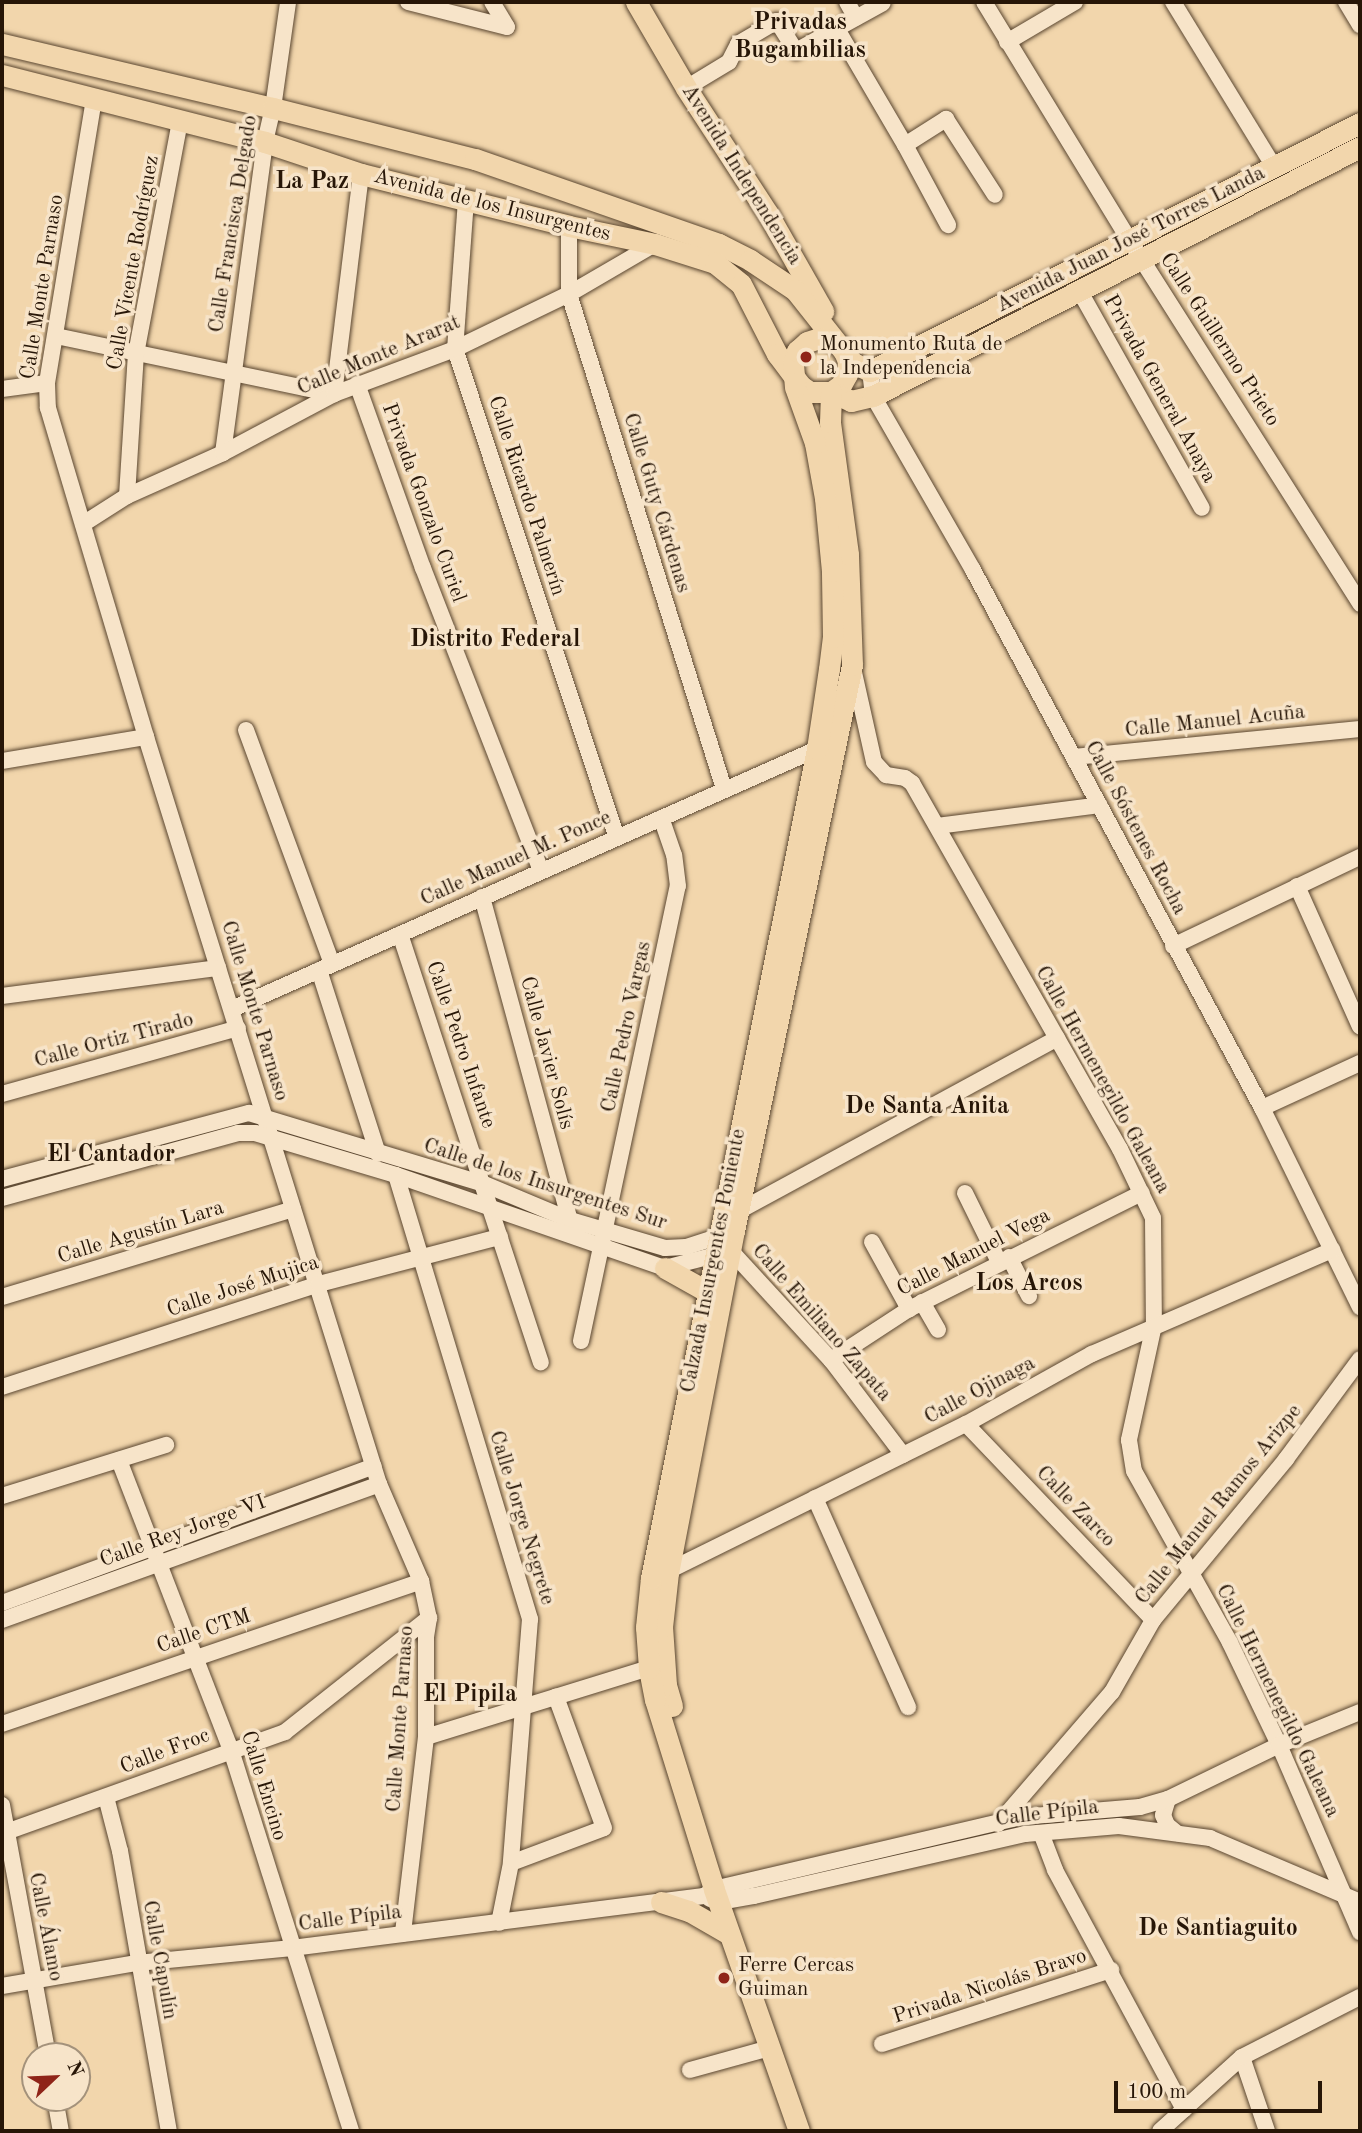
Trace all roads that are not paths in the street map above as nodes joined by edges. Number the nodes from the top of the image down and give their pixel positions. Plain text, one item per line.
1 (288, 2) edge
2 (408, 2) edge
3 (492, 2) edge
4 (636, 2) edge
5 (846, 2) edge
6 (984, 2) edge
7 (1075, 2) edge
8 (1173, 2) edge
9 (1346, 2) edge
10 (883, 3) edge
11 (856, 18) junction
12 (1360, 25) edge
13 (837, 29) junction
14 (1007, 42) junction
15 (2, 44) edge
16 (2, 75) edge
17 (686, 88) junction
18 (94, 99) junction
19 (273, 107) junction
20 (180, 121) junction
21 (1360, 123) edge
22 (265, 142) junction
23 (905, 145) junction
24 (1360, 147) edge
25 (1274, 167) junction
26 (361, 174) junction
27 (995, 195) dead end
28 (466, 200) junction
29 (948, 225) dead end
30 (569, 226) junction
31 (1130, 241) junction
32 (654, 244) junction
33 (1143, 259) junction
34 (1079, 290) junction
35 (569, 294) junction
36 (56, 336) junction
37 (838, 345) junction
38 (455, 349) junction
39 (136, 355) junction
40 (870, 371) junction
41 (232, 372) junction
42 (794, 377) junction
43 (47, 383) junction
44 (357, 384) junction
45 (2, 388) edge
46 (831, 392) junction
47 (334, 394) junction
48 (873, 396) junction
49 (223, 453) junction
50 (127, 496) junction
51 (1202, 508) dead end
52 (83, 524) junction
53 (841, 569) junction
54 (1358, 595) edge
55 (852, 665) junction
56 (1360, 729) edge
57 (246, 730) dead end
58 (146, 737) junction
59 (817, 749) junction
60 (1074, 757) junction
61 (2, 761) edge
62 (724, 789) junction
63 (1100, 805) junction
64 (661, 818) junction
65 (937, 826) junction
66 (617, 838) junction
67 (1360, 857) edge
68 (541, 871) junction
69 (1297, 886) junction
70 (482, 897) junction
71 (400, 934) junction
72 (1173, 946) junction
73 (326, 967) junction
74 (218, 968) junction
75 (2, 996) edge
76 (232, 1009) junction
77 (1360, 1027) edge
78 (238, 1028) junction
79 (1057, 1038) junction
80 (1360, 1063) edge
81 (2, 1094) edge
82 (1262, 1108) junction
83 (264, 1116) junction
84 (271, 1138) junction
85 (378, 1154) junction
86 (396, 1175) junction
87 (2, 1179) edge
88 (484, 1184) junction
89 (965, 1193) dead end
90 (1142, 1193) junction
91 (2, 1198) edge
92 (293, 1209) junction
93 (493, 1209) junction
94 (570, 1220) junction
95 (500, 1237) junction
96 (604, 1237) junction
97 (728, 1237) junction
98 (872, 1242) dead end
99 (1332, 1250) junction
100 (422, 1259) junction
101 (1004, 1259) junction
102 (664, 1268) junction
103 (319, 1284) junction
104 (708, 1292) junction
105 (1029, 1296) dead end
106 (2, 1297) edge
107 (916, 1305) junction
108 (1360, 1307) edge
109 (1154, 1325) junction
110 (938, 1331) dead end
111 (581, 1341) dead end
112 (1360, 1359) edge
113 (831, 1360) junction
114 (541, 1362) dead end
115 (2, 1387) edge
116 (966, 1424) junction
117 (166, 1445) dead end
118 (903, 1455) junction
119 (119, 1460) junction
120 (374, 1466) junction
121 (379, 1484) junction
122 (2, 1496) edge
123 (815, 1498) junction
124 (156, 1556) junction
125 (1190, 1571) junction
126 (660, 1575) junction
127 (421, 1581) junction
128 (2, 1603) edge
129 (429, 1618) junction
130 (2, 1620) edge
131 (1153, 1620) junction
132 (196, 1656) junction
133 (649, 1668) junction
134 (556, 1697) junction
135 (523, 1705) junction
136 (908, 1707) dead end
137 (1360, 1712) edge
138 (2, 1724) edge
139 (426, 1737) junction
140 (1279, 1745) junction
141 (231, 1749) junction
142 (680, 1759) junction
143 (106, 1797) junction
144 (1168, 1799) junction
145 (2, 1805) edge
146 (999, 1823) junction
147 (6, 1832) junction
148 (1041, 1833) junction
149 (1177, 1833) junction
150 (984, 1843) junction
151 (512, 1863) junction
152 (719, 1895) junction
153 (1352, 1900) edge
154 (662, 1902) junction
155 (499, 1923) junction
156 (1360, 1932) edge
157 (403, 1934) junction
158 (729, 1934) junction
159 (292, 1948) junction
160 (137, 1963) junction
161 (1111, 1970) junction
162 (750, 1972) junction
163 (35, 1982) junction
164 (2, 1986) edge
165 (1360, 1997) edge
166 (46, 2042) edge
167 (882, 2044) dead end
168 (769, 2048) junction
169 (1242, 2057) junction
170 (690, 2070) dead end
171 (1184, 2110) junction
172 (58, 2112) edge
173 (61, 2131) edge
174 (169, 2131) edge
175 (351, 2131) edge
176 (799, 2131) edge
177 (812, 2131) edge
178 (1160, 2131) edge
179 (1267, 2131) edge

1 - 19 street, Calle Francisca Delgado
2 - 3 street
4 - 17 main road, Avenida Independencia
5 - 11 street
6 - 14 street, Calle Guillermo Prieto
7 - 14 street
8 - 25 street
9 - 12 street
10 - 11 street
11 - 13 street
13 - 17 street
13 - 23 street
14 - 31 street, Calle Guillermo Prieto
15 - 19 main road, Avenida de los Insurgentes
16 - 18 main road, Avenida de los Insurgentes
17 - 37 main road, Avenida Independencia
18 - 20 main road, Avenida de los Insurgentes
18 - 36 street, Calle Monte Parnaso
19 - 22 street, Calle Francisca Delgado
19 - 37 main road, Avenida de los Insurgentes
20 - 22 main road, Avenida de los Insurgentes
20 - 39 street, Calle Vicente Rodríguez
21 - 25 main road, Avenida Juan José Torres Landa
22 - 26 main road, Avenida de los Insurgentes
22 - 41 street, Calle Francisca Delgado
23 - 27 street
23 - 29 street
24 - 33 main road, Avenida Juan José Torres Landa
25 - 31 main road, Avenida Juan José Torres Landa
26 - 28 main road, Avenida de los Insurgentes
26 - 47 street
28 - 30 main road, Avenida de los Insurgentes
28 - 38 street, Calle Ricardo Palmerín
30 - 32 main road, Avenida de los Insurgentes
30 - 35 street, Calle Guty Cárdenas
31 - 33 street, Calle Guillermo Prieto
31 - 40 main road, Avenida Juan José Torres Landa
32 - 35 street, Calle Monte Ararat
32 - 42 main road, Avenida de los Insurgentes
33 - 34 main road, Avenida Juan José Torres Landa
33 - 54 street, Calle Guillermo Prieto
34 - 48 main road, Avenida Juan José Torres Landa
34 - 51 street, Privada General Anaya
35 - 38 street, Calle Monte Ararat
35 - 62 street, Calle Guty Cárdenas
36 - 39 street
36 - 43 street, Calle Monte Parnaso
37 - 40 main road
37 - 42 main road
37 - 46 main road
38 - 44 street, Calle Monte Ararat
38 - 66 street, Calle Ricardo Palmerín
39 - 41 street
39 - 50 street, Calle Vicente Rodríguez
40 - 48 street, Calle Sóstenes Rocha
41 - 47 street
41 - 49 street, Calle Francisca Delgado
42 - 46 main road, Avenida de los Insurgentes
42 - 53 main road, Calzada Insurgentes Poniente
43 - 45 street
43 - 52 street, Calle Monte Parnaso
44 - 47 street, Calle Monte Ararat
44 - 68 street, Privada Gonzalo Curiel
46 - 48 main road, Avenida Juan José Torres Landa
46 - 53 main road, Calzada Insurgentes Poniente
47 - 49 street, Calle Monte Ararat
48 - 60 street, Calle Sóstenes Rocha
49 - 50 street, Calle Monte Ararat
50 - 52 street, Calle Monte Ararat
52 - 58 street, Calle Monte Parnaso
53 - 55 main road, Calzada Insurgentes Poniente
53 - 59 main road, Calzada Insurgentes Poniente
55 - 65 street, Calle Hermenegildo Galeana
55 - 97 main road, Calzada Insurgentes Poniente
56 - 60 street, Calle Manuel Acuña
57 - 73 street
58 - 61 street
58 - 74 street, Calle Monte Parnaso
59 - 62 street, Calle Manuel M. Ponce
59 - 97 main road, Calzada Insurgentes Poniente
60 - 63 street, Calle Sóstenes Rocha
62 - 64 street, Calle Manuel M. Ponce
63 - 65 street
63 - 72 street, Calle Sóstenes Rocha
64 - 66 street, Calle Manuel M. Ponce
64 - 96 street, Calle Pedro Vargas
65 - 79 street, Calle Hermenegildo Galeana
66 - 68 street, Calle Manuel M. Ponce
67 - 69 street
68 - 70 street, Calle Manuel M. Ponce
69 - 72 street
69 - 77 street
70 - 71 street, Calle Manuel M. Ponce
70 - 94 street, Calle Javier Solís
71 - 73 street, Calle Manuel M. Ponce
71 - 88 street, Calle Pedro Infante
72 - 82 street, Calle Sóstenes Rocha
73 - 76 street, Calle Manuel M. Ponce
73 - 85 street
74 - 75 street
74 - 76 street, Calle Monte Parnaso
76 - 78 street, Calle Monte Parnaso
78 - 81 street, Calle Ortiz Tirado
78 - 83 street, Calle Monte Parnaso
79 - 90 street, Calle Hermenegildo Galeana
79 - 97 street
80 - 82 street
82 - 99 street, Calle Sóstenes Rocha
83 - 84 street, Calle Monte Parnaso
83 - 85 street, Calle de los Insurgentes Sur
83 - 87 street, Calle de los Insurgentes Sur
84 - 86 street, Calle de los Insurgentes Sur
84 - 91 street, Calle de los Insurgentes Sur
84 - 92 street, Calle Monte Parnaso
85 - 88 street, Calle de los Insurgentes Sur
86 - 93 street, Calle de los Insurgentes Sur
86 - 100 street, Calle Jorge Negrete
88 - 93 street, Calle Pedro Infante
88 - 94 street, Calle de los Insurgentes Sur
89 - 101 street
90 - 101 street, Calle Manuel Vega
90 - 109 street, Calle Hermenegildo Galeana
92 - 103 street, Calle Monte Parnaso
92 - 106 street, Calle Agustín Lara
93 - 95 street, Calle Pedro Infante
93 - 96 street, Calle de los Insurgentes Sur
94 - 96 street, Calle de los Insurgentes Sur
95 - 100 street, Calle José Mujica
95 - 114 street, Calle Pedro Infante
96 - 97 street, Calle de los Insurgentes Sur
96 - 102 street, Calle de los Insurgentes Sur
96 - 111 street, Calle Pedro Vargas
97 - 102 street
97 - 104 main road, Calzada Insurgentes Poniente
97 - 113 street, Calle Emiliano Zapata
97 - 126 main road, Calzada Insurgentes Poniente
98 - 107 street
99 - 108 street, Calle Sóstenes Rocha
99 - 109 street, Calle Ojinaga
100 - 103 street, Calle José Mujica
100 - 135 street, Calle Jorge Negrete
101 - 105 street
101 - 107 street, Calle Manuel Vega
102 - 104 main road
103 - 115 street, Calle José Mujica
103 - 120 street, Calle Monte Parnaso
104 - 126 main road, Calzada Insurgentes Poniente
107 - 110 street
107 - 113 street, Calle Manuel Vega
109 - 116 street, Calle Ojinaga
109 - 125 street, Calle Hermenegildo Galeana
112 - 125 street, Calle Manuel Ramos Arizpe
113 - 118 street, Calle Emiliano Zapata
116 - 118 street, Calle Ojinaga
116 - 131 street, Calle Zarco
117 - 119 street
118 - 123 street, Calle Ojinaga
119 - 122 street
119 - 124 street, Calle Encino
120 - 121 street, Calle Monte Parnaso
120 - 124 street, Calle Rey Jorge VI
121 - 124 street, Calle Rey Jorge VI
121 - 127 street, Calle Monte Parnaso
123 - 126 street, Calle Ojinaga
123 - 136 street
124 - 128 street, Calle Rey Jorge VI
124 - 130 street, Calle Rey Jorge VI
124 - 132 street, Calle Encino
125 - 131 street, Calle Manuel Ramos Arizpe
125 - 140 street, Calle Hermenegildo Galeana
126 - 133 main road, Calzada Insurgentes Poniente
126 - 142 main road, Calzada Insurgentes Poniente
127 - 129 street, Calle Monte Parnaso
127 - 132 street, Calle CTM
129 - 139 street, Calle Monte Parnaso
129 - 141 street, Calle Froc
131 - 146 street, Calle Manuel Ramos Arizpe
132 - 138 street, Calle CTM
132 - 141 street, Calle Encino
133 - 134 street
133 - 142 main road, Calzada Insurgentes Poniente
134 - 135 street
134 - 151 street
135 - 139 street
135 - 151 street, Calle Jorge Negrete
137 - 140 street, Calle Pípila
139 - 157 street, Calle Monte Parnaso
140 - 144 street, Calle Pípila
140 - 153 street, Calle Hermenegildo Galeana
141 - 143 street, Calle Froc
141 - 159 street, Calle Encino
142 - 152 main road, Calzada Insurgentes Poniente
143 - 147 street, Calle Froc
143 - 160 street, Calle Capulín
144 - 146 street, Calle Pípila
144 - 149 street
145 - 147 street, Calle Álamo
146 - 150 street, Calle Manuel Ramos Arizpe
146 - 152 street, Calle Pípila
147 - 163 street, Calle Álamo
148 - 149 street, Calle Pípila
148 - 150 street, Calle Pípila
148 - 161 street
149 - 153 street, Calle Pípila
150 - 152 street, Calle Pípila
151 - 155 street, Calle Jorge Negrete
152 - 154 street, Calle Pípila
152 - 158 main road, Calzada Insurgentes Poniente
152 - 162 main road, Calzada Insurgentes Poniente
153 - 156 street, Calle Hermenegildo Galeana
154 - 155 street, Calle Pípila
154 - 158 main road
155 - 157 street, Calle Pípila
157 - 159 street, Calle Pípila
158 - 162 main road, Calzada Insurgentes Poniente
159 - 160 street, Calle Pípila
159 - 175 street, Calle Encino
160 - 163 street, Calle Pípila
160 - 174 street, Calle Capulín
161 - 167 street, Privada Nicolás Bravo
161 - 171 street
162 - 168 main road, Calzada Insurgentes Poniente
162 - 177 main road, Calzada Insurgentes Poniente
163 - 164 street, Calle Pípila
163 - 166 street, Calle Álamo
165 - 169 street
168 - 170 street
168 - 176 main road, Calzada Insurgentes Poniente
169 - 171 street
169 - 179 street
171 - 178 street
172 - 173 street

